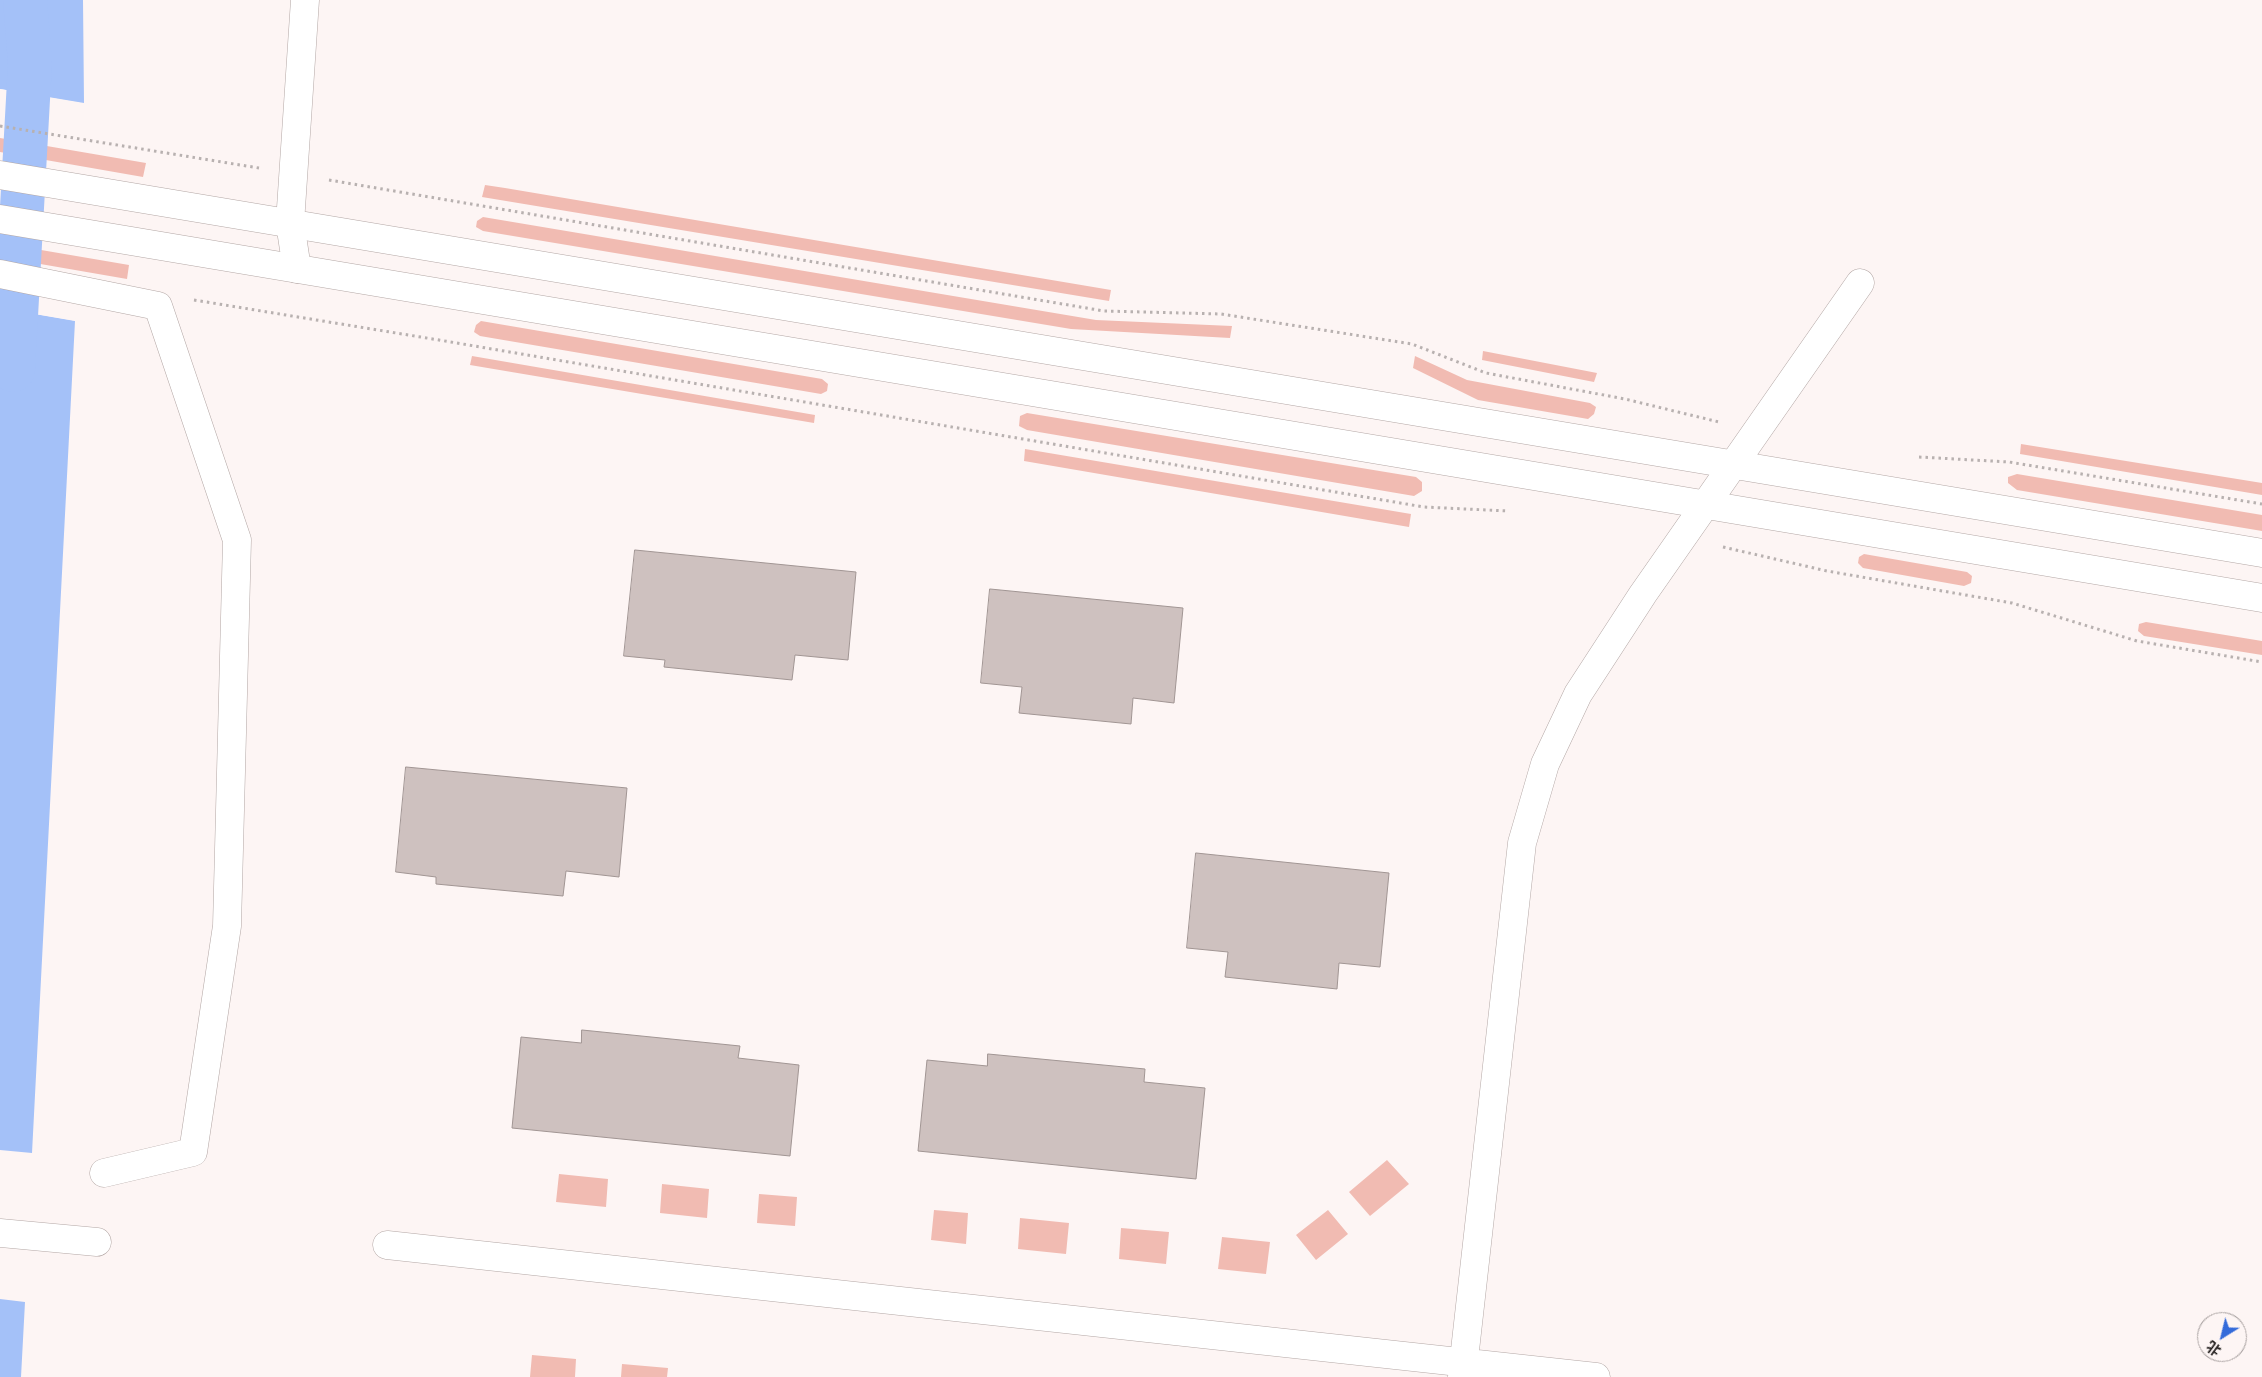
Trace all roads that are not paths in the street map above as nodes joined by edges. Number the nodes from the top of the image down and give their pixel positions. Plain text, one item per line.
1 (305, 0) edge
2 (0, 175) edge
3 (0, 219) edge
4 (290, 223) junction
5 (298, 269) junction
6 (0, 274) edge
7 (1860, 283) dead end
8 (1733, 464) junction
9 (1706, 504) junction
10 (2262, 552) edge
11 (2262, 598) edge
12 (104, 1173) dead end
13 (0, 1233) edge
14 (97, 1242) dead end
15 (387, 1245) dead end
16 (1463, 1370) edge
17 (1596, 1377) edge

1 - 4 street
2 - 4 street
3 - 5 street
4 - 5 street
4 - 8 street
5 - 9 street
6 - 12 street
7 - 8 street
8 - 9 street
8 - 10 street
9 - 11 street
9 - 16 street
13 - 14 street
15 - 16 street
16 - 17 street

